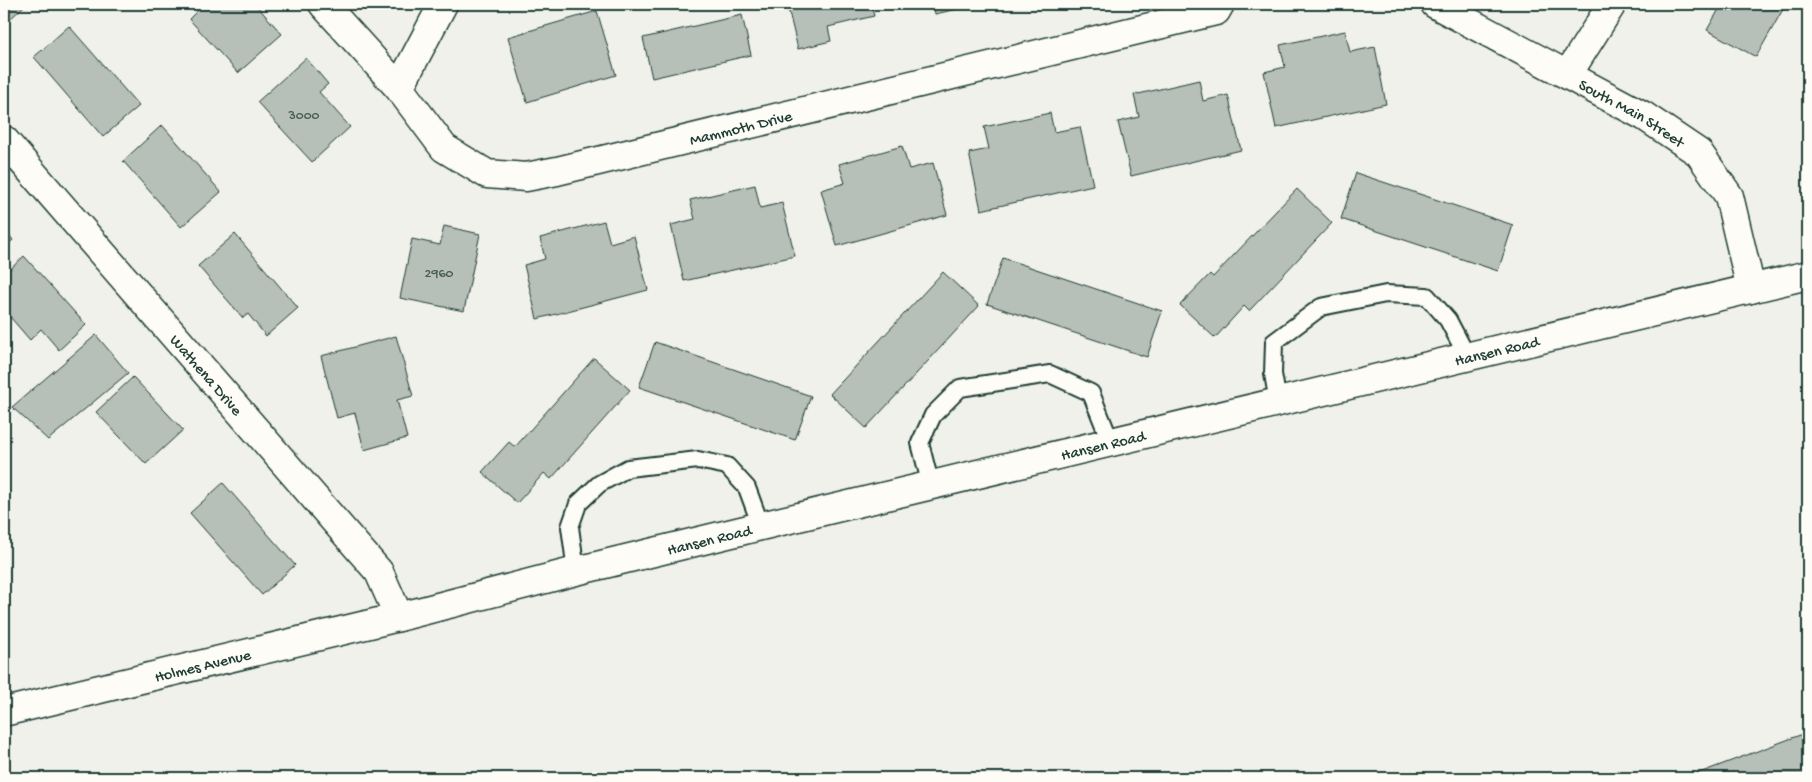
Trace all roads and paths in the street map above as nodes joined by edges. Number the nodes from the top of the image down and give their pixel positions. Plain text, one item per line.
1 (323, 4) edge
2 (443, 4) edge
3 (1220, 4) edge
4 (1435, 4) edge
5 (1612, 4) edge
6 (1568, 74) junction
7 (399, 88) junction
8 (4, 140) edge
9 (1808, 275) edge
10 (1751, 289) junction
11 (1467, 356) junction
12 (1278, 402) junction
13 (1111, 443) junction
14 (931, 486) junction
15 (761, 526) junction
16 (576, 571) junction
17 (399, 617) junction
18 (4, 712) edge

1 - 7 street, Mammoth Drive
2 - 7 street
3 - 7 street, Mammoth Drive
4 - 6 street, South Main Street
5 - 6 street
6 - 10 street, South Main Street
8 - 17 street, Wathena Drive
9 - 10 street, Hansen Road
10 - 11 street, Hansen Road
11 - 12 street, Hansen Road
11 - 12 lane
12 - 13 street, Hansen Road
13 - 14 street, Hansen Road
13 - 14 lane
14 - 15 street, Hansen Road
15 - 16 street, Hansen Road
15 - 16 lane
16 - 17 street, Hansen Road
17 - 18 street, Holmes Avenue

